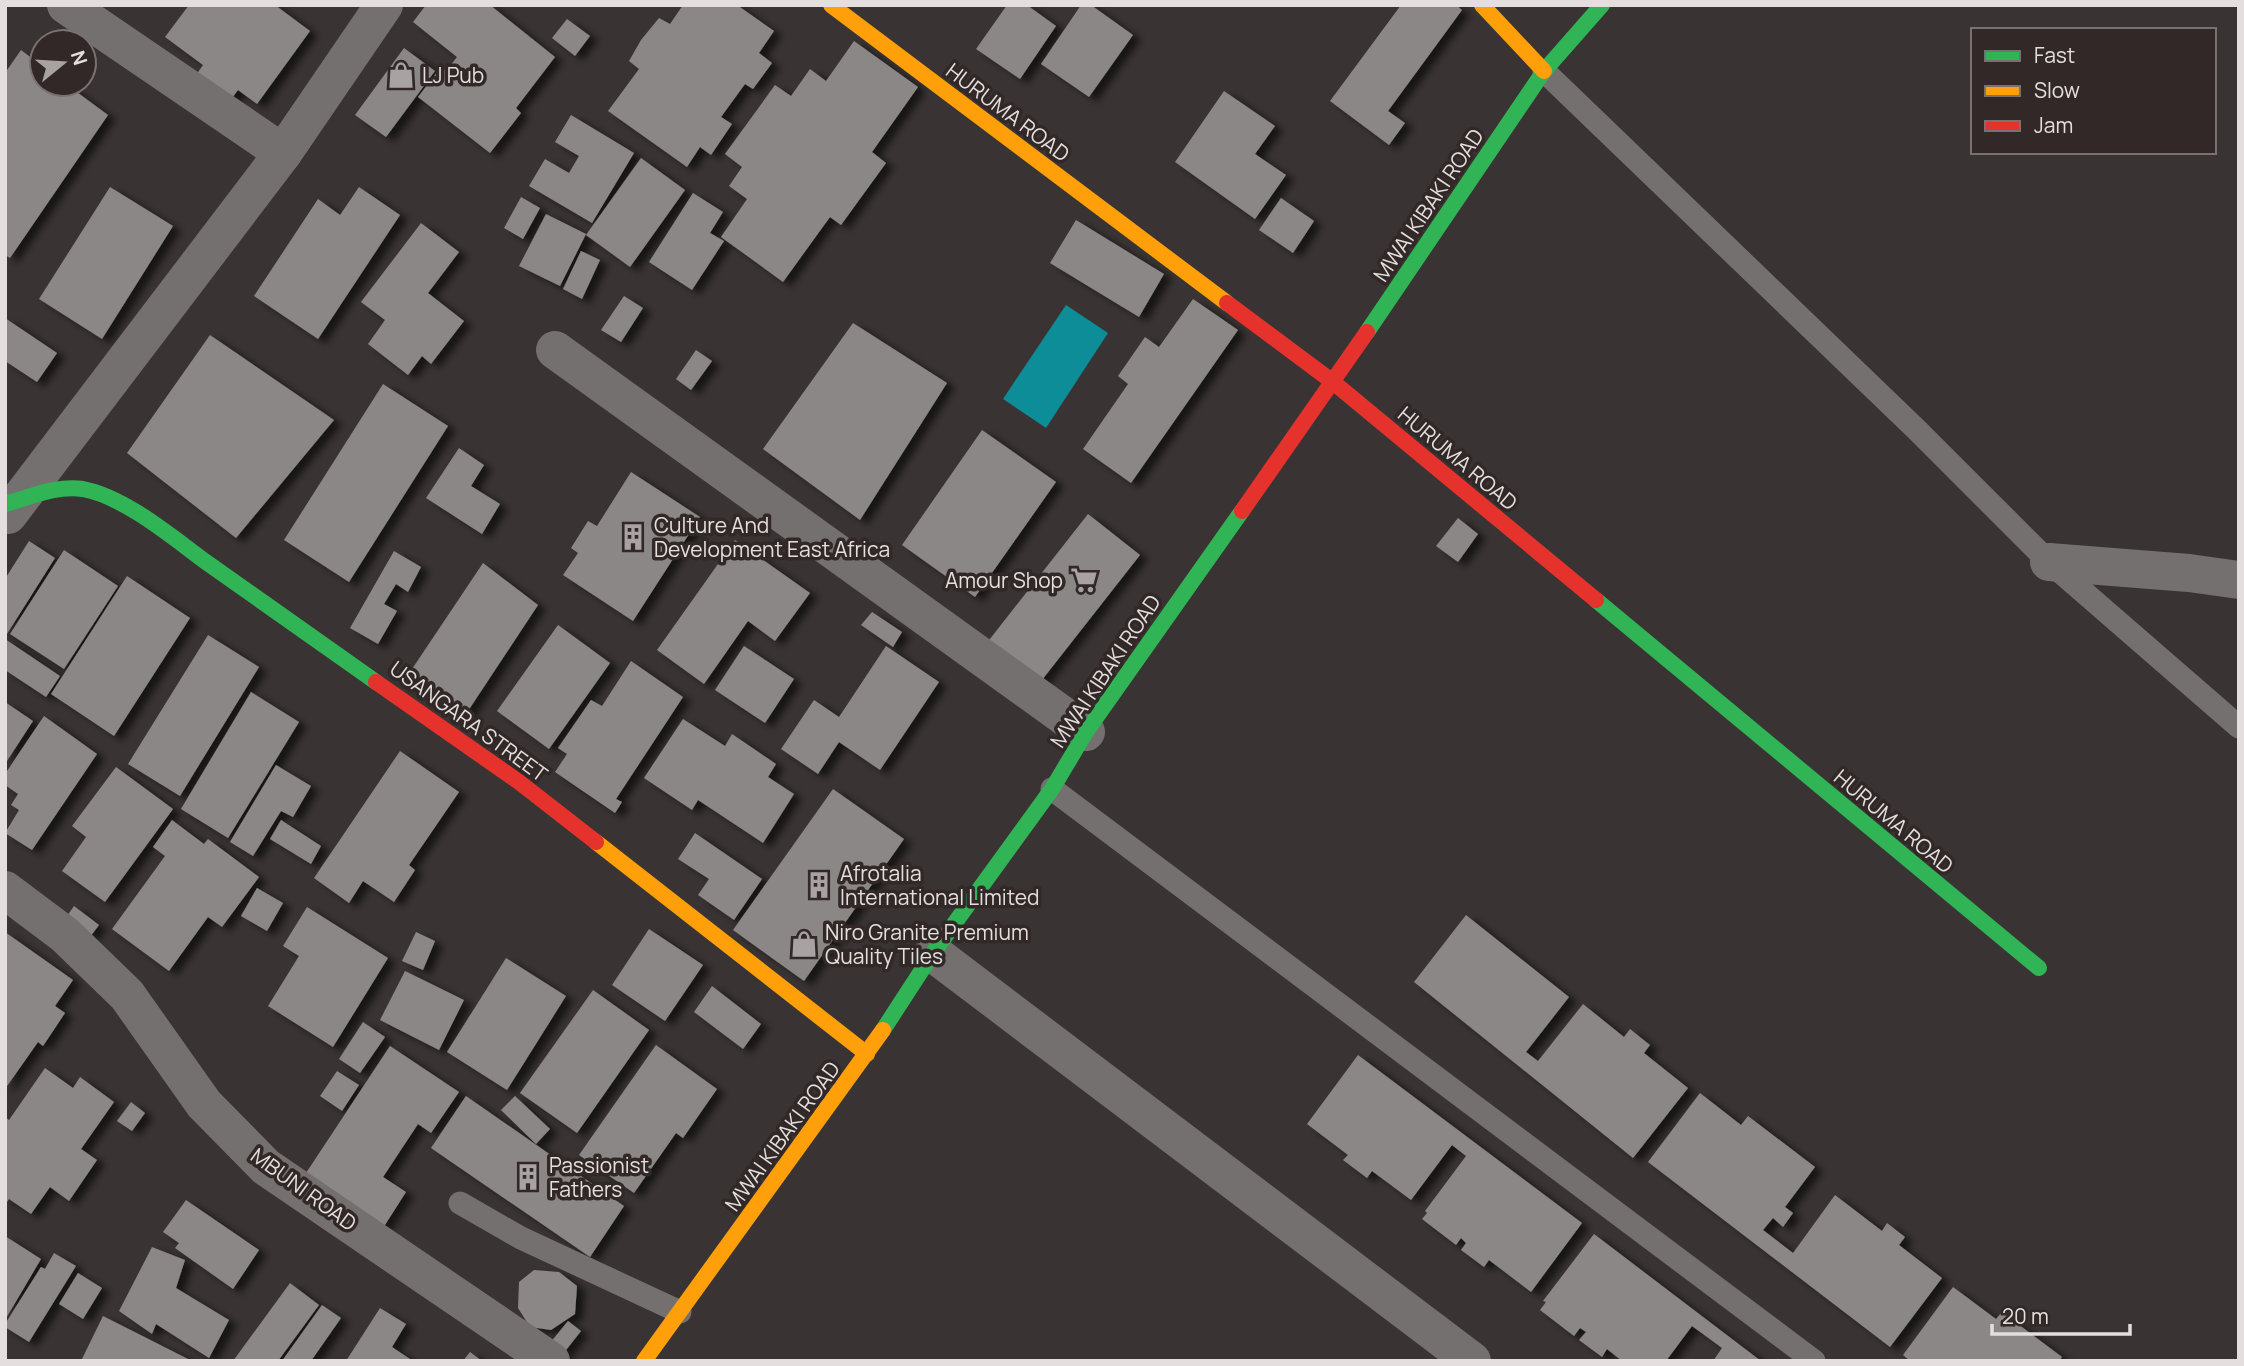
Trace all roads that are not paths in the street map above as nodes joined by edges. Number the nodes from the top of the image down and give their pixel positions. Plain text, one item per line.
1 (66, 5) edge
2 (384, 5) edge
3 (831, 5) edge
4 (1482, 5) edge
5 (1602, 5) edge
6 (1544, 71) junction
7 (283, 153) junction
8 (555, 350) dead end
9 (1333, 382) junction
10 (9, 508) edge
11 (2049, 562) junction
12 (2239, 580) edge
13 (2239, 727) edge
14 (1086, 732) junction
15 (1052, 789) junction
16 (5, 890) edge
17 (933, 953) junction
18 (2039, 968) dead end
19 (867, 1054) junction
20 (460, 1203) dead end
21 (680, 1312) junction
22 (551, 1361) edge
23 (644, 1361) edge
24 (1472, 1361) edge
25 (1814, 1361) edge

1 - 7 street
2 - 7 street
3 - 9 street, HURUMA ROAD
4 - 6 street
5 - 6 street, MWAI KIBAKI ROAD
6 - 9 street, MWAI KIBAKI ROAD
6 - 11 lane
7 - 10 street
8 - 14 street
9 - 14 street, MWAI KIBAKI ROAD
9 - 18 street, HURUMA ROAD
10 - 19 street, USANGARA STREET
11 - 12 street
11 - 13 lane
14 - 15 street, MWAI KIBAKI ROAD
15 - 17 street, MWAI KIBAKI ROAD
15 - 25 lane
16 - 22 street, MBUNI ROAD
17 - 19 street, MWAI KIBAKI ROAD
17 - 24 street
19 - 21 street, MWAI KIBAKI ROAD
20 - 21 lane
21 - 23 street, MWAI KIBAKI ROAD

